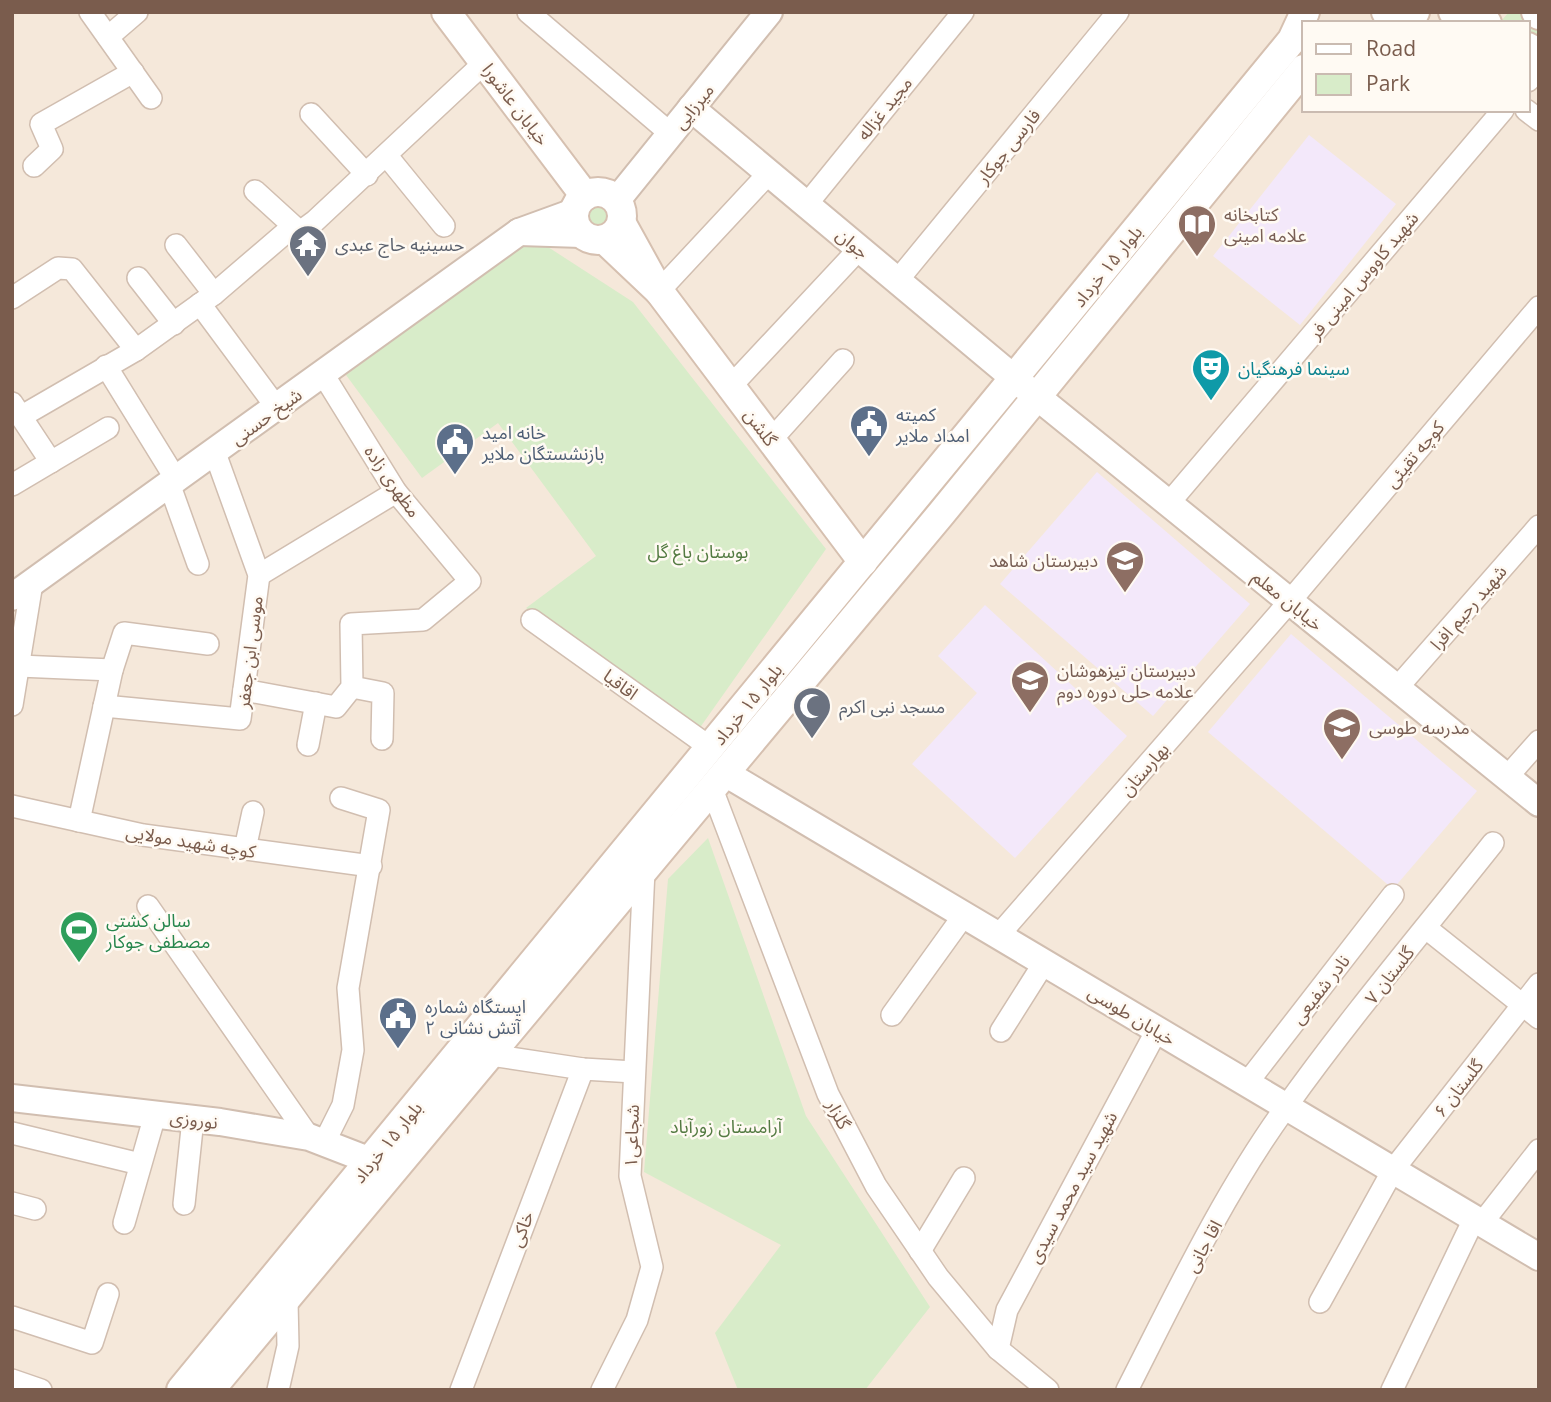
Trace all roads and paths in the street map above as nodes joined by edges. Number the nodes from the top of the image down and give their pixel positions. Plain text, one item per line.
1 (90, 12) edge
2 (137, 12) edge
3 (446, 12) edge
4 (769, 12) edge
5 (962, 12) edge
6 (1118, 12) edge
7 (1305, 12) edge
8 (1453, 12) edge
9 (540, 16) edge
10 (1481, 21) edge
11 (108, 37) junction
12 (484, 63) junction
13 (1302, 71) edge
14 (133, 72) junction
15 (151, 98) dead end
16 (691, 108) junction
17 (1501, 112) edge
18 (311, 114) dead end
19 (671, 134) junction
20 (387, 156) junction
21 (34, 166) dead end
22 (769, 173) junction
23 (367, 175) junction
24 (255, 191) dead end
25 (807, 204) junction
26 (597, 218) junction
27 (444, 226) dead end
28 (300, 232) junction
29 (176, 245) dead end
30 (859, 249) junction
31 (138, 278) dead end
32 (897, 281) junction
33 (16, 289) edge
34 (659, 291) junction
35 (207, 299) junction
36 (1539, 307) edge
37 (174, 324) junction
38 (136, 350) junction
39 (842, 360) dead end
40 (106, 366) junction
41 (323, 374) junction
42 (1015, 379) junction
43 (731, 386) junction
44 (1037, 397) junction
45 (277, 408) junction
46 (17, 410) edge
47 (108, 428) dead end
48 (771, 440) junction
49 (215, 453) junction
50 (51, 462) junction
51 (174, 483) junction
52 (12, 485) edge
53 (396, 492) junction
54 (1169, 503) junction
55 (1539, 526) edge
56 (863, 562) junction
57 (198, 564) dead end
58 (259, 575) junction
59 (22, 590) edge
60 (1290, 601) junction
61 (532, 620) dead end
62 (208, 644) dead end
63 (19, 666) junction
64 (112, 670) junction
65 (352, 687) junction
66 (1397, 688) junction
67 (244, 690) junction
68 (316, 704) junction
69 (12, 705) edge
70 (104, 706) junction
71 (382, 739) dead end
72 (1539, 741) edge
73 (308, 745) dead end
74 (711, 748) junction
75 (1507, 777) junction
76 (719, 781) junction
77 (341, 798) dead end
78 (1539, 803) edge
79 (12, 806) edge
80 (253, 812) dead end
81 (79, 821) junction
82 (1493, 843) dead end
83 (245, 849) junction
84 (371, 866) junction
85 (644, 870) junction
86 (1393, 895) dead end
87 (148, 906) dead end
88 (964, 915) junction
89 (1426, 928) junction
90 (998, 936) junction
91 (1044, 962) junction
92 (1539, 984) edge
93 (1531, 1011) edge
94 (892, 1015) dead end
95 (1157, 1030) junction
96 (1001, 1031) dead end
97 (491, 1055) junction
98 (583, 1069) junction
99 (634, 1072) junction
100 (1247, 1083) junction
101 (444, 1092) junction
102 (12, 1098) edge
103 (1286, 1107) junction
104 (155, 1115) junction
105 (192, 1119) junction
106 (12, 1133) edge
107 (317, 1140) junction
108 (1539, 1150) edge
109 (371, 1161) junction
110 (140, 1164) junction
111 (1393, 1170) junction
112 (964, 1178) dead end
113 (12, 1203) edge
114 (184, 1204) dead end
115 (35, 1209) dead end
116 (1478, 1221) junction
117 (124, 1223) dead end
118 (920, 1251) junction
119 (1539, 1257) edge
120 (107, 1294) dead end
121 (287, 1301) junction
122 (1320, 1302) dead end
123 (12, 1317) edge
124 (998, 1349) junction
125 (12, 1380) edge
126 (41, 1390) edge
127 (181, 1390) edge
128 (210, 1390) edge
129 (278, 1390) edge
130 (461, 1390) edge
131 (602, 1390) edge
132 (1048, 1390) edge
133 (1128, 1390) edge
134 (1392, 1390) edge

1 - 11 street
2 - 11 street
3 - 12 main road, خیابان عاشورا
4 - 16 street, میرزایی
5 - 25 street, مجید غزاله
6 - 32 street, فارسی جوکار
7 - 42 main road, بلوار ۱۵ خرداد
8 - 10 main road
9 - 19 street
11 - 14 street
12 - 20 street
12 - 26 main road, خیابان عاشورا
13 - 44 main road, بلوار ۱۵ خرداد
14 - 15 street
14 - 21 street
16 - 19 street, میرزایی
16 - 22 street, جوان
17 - 54 street, شهید کاووس امینی فر
18 - 23 street
19 - 26 street, میرزایی
20 - 23 street
20 - 27 street
22 - 25 street, جوان
22 - 34 street
23 - 28 street
24 - 28 street
25 - 30 street, جوان
26 - 34 main road, خیابان عاشورا
26 - 41 street, شیخ حسنی
28 - 35 street
29 - 35 street
30 - 32 street, جوان
30 - 43 street
31 - 37 street
32 - 42 street, جوان
33 - 38 street
34 - 43 main road, گلشن
35 - 37 street
35 - 45 street
36 - 60 street, کوچه تقیئی
37 - 38 street
38 - 40 street
39 - 48 street
40 - 46 street
40 - 51 street
41 - 45 street, شیخ حسنی
41 - 53 street, مظهری زاده
42 - 44 street, جوان
42 - 56 main road, بلوار ۱۵ خرداد
43 - 48 main road, گلشن
44 - 54 street, خیابان معلم
44 - 76 main road, بلوار ۱۵ خرداد
45 - 49 street, شیخ حسنی
46 - 50 street
47 - 50 street
48 - 56 main road, گلشن
49 - 51 street, شیخ حسنی
49 - 58 street
50 - 52 street
51 - 57 street
51 - 59 street, شیخ حسنی
53 - 58 street
53 - 65 street, مظهری زاده
54 - 60 street, خیابان معلم
55 - 66 street, شهید رحیم افرا
56 - 74 main road, بلوار ۱۵ خرداد
58 - 67 street, موسی ابن جعفر
59 - 63 street
60 - 66 street, خیابان معلم
60 - 90 street, بهارستان
61 - 74 street, اقاقیا
62 - 64 street
63 - 64 street
63 - 69 street
64 - 70 street
65 - 68 street
65 - 71 street
66 - 75 street, خیابان معلم
67 - 68 street
67 - 70 street, موسی ابن جعفر
68 - 73 street
70 - 81 street
72 - 75 street
74 - 101 main road, بلوار ۱۵ خرداد
75 - 78 street, خیابان معلم
76 - 85 main road, بلوار ۱۵ خرداد
76 - 88 street, خیابان طوسی
76 - 118 street, گلزار
77 - 84 street
79 - 81 street, کوچه شهید مولایی
80 - 83 street
81 - 83 street, کوچه شهید مولایی
82 - 89 street, گلستان ۷
83 - 84 street, کوچه شهید مولایی
84 - 107 street
85 - 97 main road, بلوار ۱۵ خرداد
85 - 99 street, شجاعی۱
86 - 100 street, نادر شفیعی
87 - 107 street
88 - 90 street, خیابان طوسی
88 - 94 street
89 - 93 street
89 - 103 street, گلستان ۷
90 - 91 street, خیابان طوسی
91 - 95 street, خیابان طوسی
91 - 96 street
92 - 93 street, گلستان ۶
93 - 111 street, گلستان ۶
95 - 100 street, خیابان طوسی
95 - 124 street, شهید سید محمد سیدی
97 - 98 street
97 - 101 main road, بلوار ۱۵ خرداد
98 - 99 street
98 - 130 street, خاکی
99 - 131 street, شجاعی۱
100 - 103 street, خیابان طوسی
101 - 109 main road, بلوار ۱۵ خرداد
101 - 121 main road, بلوار ۱۵ خرداد
102 - 104 street, نوروزی
103 - 111 street, خیابان طوسی
103 - 133 street, اقا جانی
104 - 105 street, نوروزی
104 - 110 street
105 - 107 street, نوروزی
105 - 114 street
106 - 110 street
107 - 109 street, نوروزی
108 - 116 street
109 - 127 main road, بلوار ۱۵ خرداد
110 - 117 street
111 - 116 street, خیابان طوسی
111 - 122 street, گلستان ۶
112 - 118 street
113 - 115 street
116 - 119 street, خیابان طوسی
116 - 134 street
118 - 124 street, گلزار
120 - 123 street
121 - 128 main road, بلوار ۱۵ خرداد
121 - 129 street
124 - 132 street, گلزار
125 - 126 street

